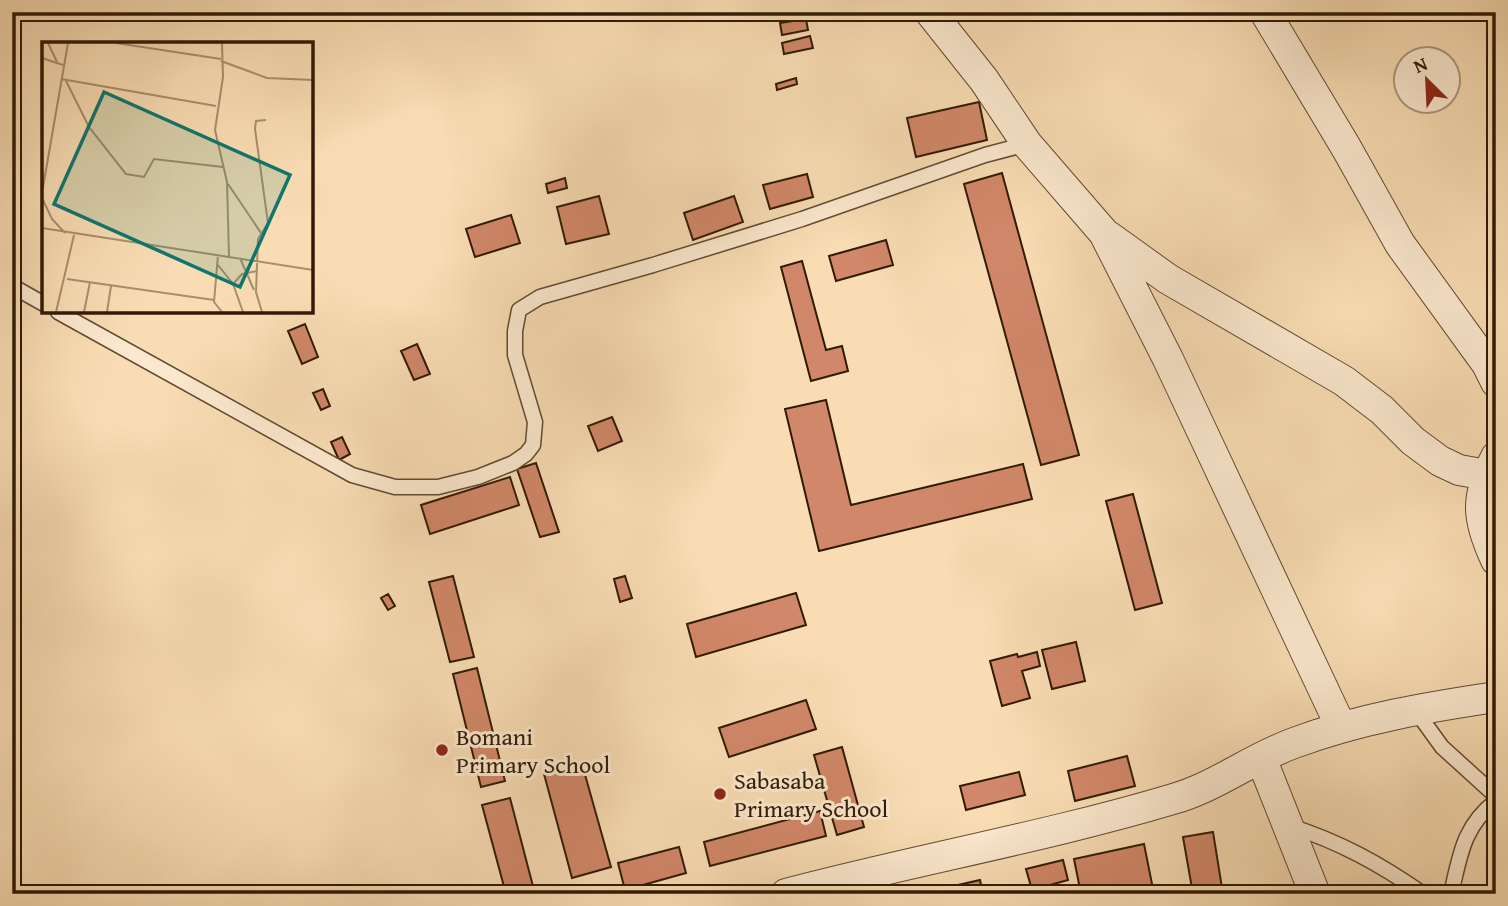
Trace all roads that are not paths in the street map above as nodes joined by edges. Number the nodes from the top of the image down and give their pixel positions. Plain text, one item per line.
1 (930, 12) edge
2 (1265, 12) edge
3 (1027, 144) junction
4 (1104, 233) junction
5 (12, 286) edge
6 (42, 303) edge
7 (60, 313) edge
8 (1496, 382) edge
9 (1491, 466) edge
10 (1496, 560) edge
11 (1496, 697) edge
12 (1416, 711) junction
13 (1341, 727) junction
14 (1261, 758) junction
15 (1496, 796) edge
16 (1496, 801) edge
17 (1289, 825) junction
18 (786, 894) edge
19 (1315, 894) edge
20 (1423, 894) edge
21 (1451, 894) edge

1 - 3 street
2 - 8 street
3 - 4 street
3 - 7 lane
4 - 9 street
4 - 13 street
5 - 6 lane
9 - 10 street
11 - 12 street
12 - 13 street
12 - 15 lane
13 - 14 street
14 - 17 street
14 - 18 street
16 - 21 lane
17 - 19 street
17 - 20 lane

